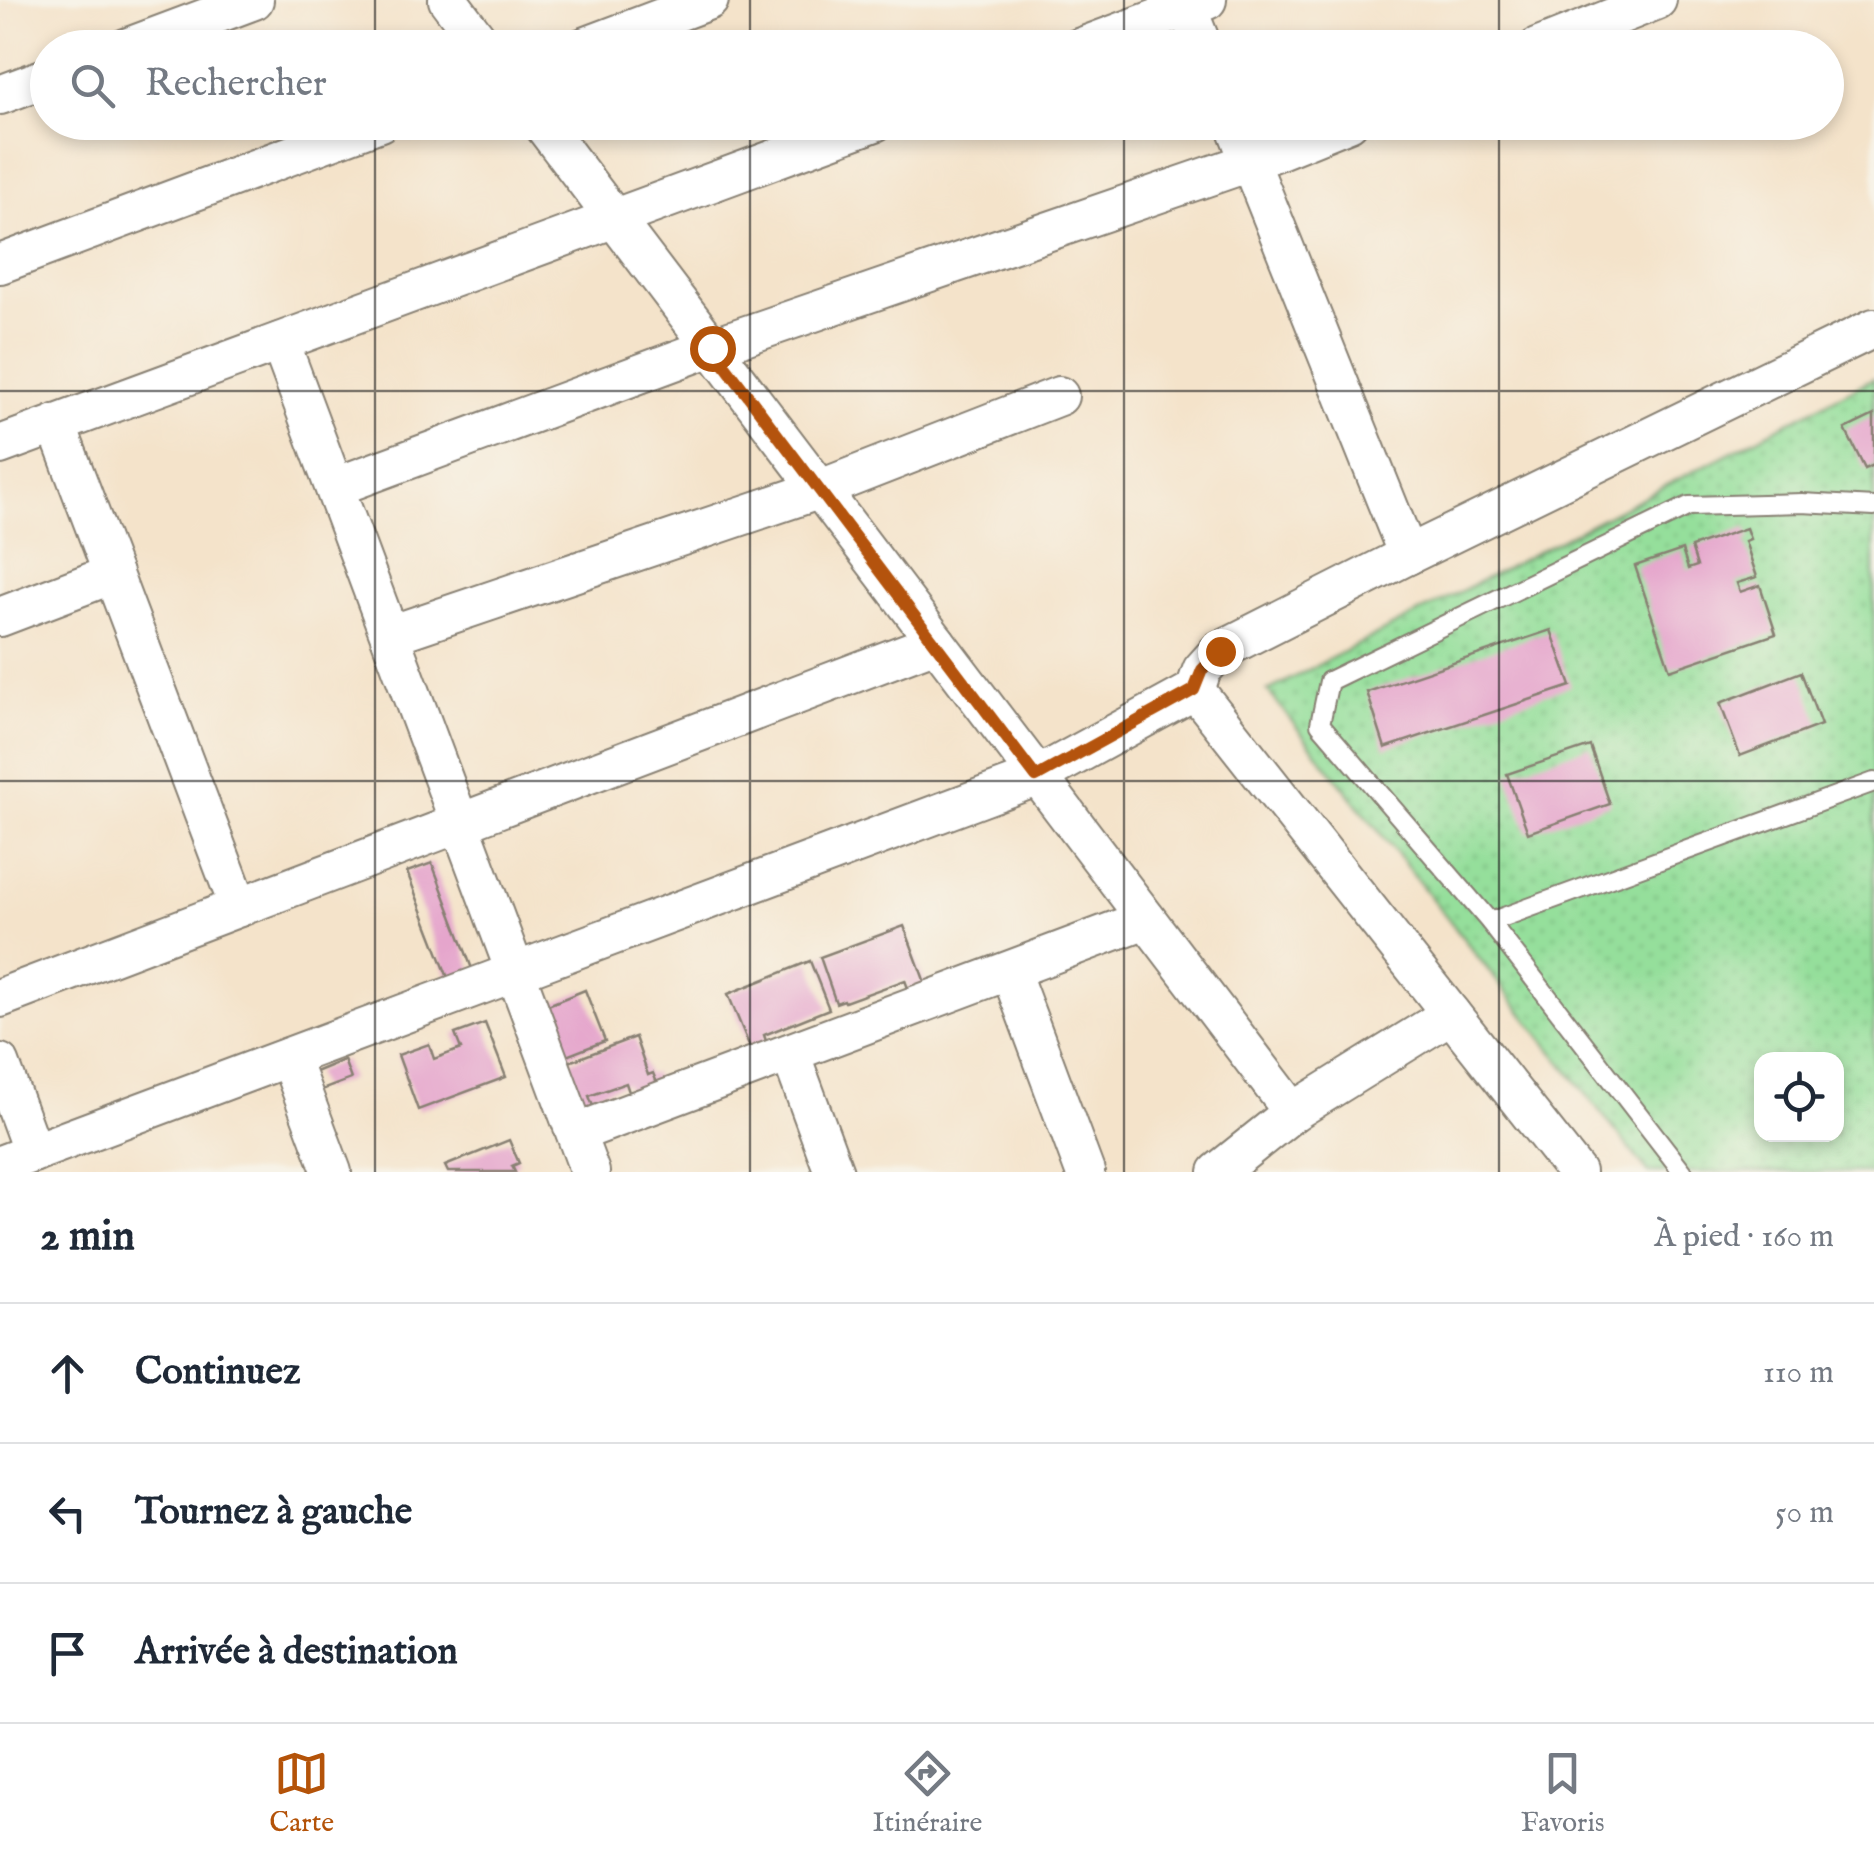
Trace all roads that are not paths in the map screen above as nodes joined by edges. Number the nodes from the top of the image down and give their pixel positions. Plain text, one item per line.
1 (254, 0) edge
2 (448, 0) edge
3 (709, 0) edge
4 (1656, 0) edge
5 (1193, 2) edge
6 (1607, 9) edge
7 (174, 30) edge
8 (470, 30) edge
9 (630, 30) edge
10 (1123, 30) edge
11 (1199, 30) edge
12 (1569, 30) edge
13 (30, 83) edge
14 (0, 94) edge
15 (330, 140) edge
16 (555, 140) edge
17 (827, 140) edge
18 (1241, 140) edge
19 (1304, 140) edge
20 (1250, 162) junction
21 (614, 219) junction
22 (2, 257) edge
23 (1874, 329) edge
24 (280, 342) junction
25 (712, 348) junction
26 (1059, 396) dead end
27 (56, 424) junction
28 (0, 445) edge
29 (335, 488) junction
30 (818, 490) junction
31 (1874, 507) edge
32 (1408, 555) junction
33 (113, 574) junction
34 (0, 617) edge
35 (390, 636) junction
36 (936, 642) junction
37 (1194, 690) junction
38 (1036, 777) junction
39 (1874, 782) edge
40 (460, 823) junction
41 (239, 907) junction
42 (1146, 919) junction
43 (1490, 922) junction
44 (1010, 971) junction
45 (516, 972) junction
46 (0, 998) edge
47 (1451, 1014) junction
48 (790, 1053) junction
49 (289, 1057) junction
50 (0, 1064) edge
51 (1292, 1112) junction
52 (576, 1133) junction
53 (17, 1159) edge
54 (332, 1172) edge
55 (590, 1172) edge
56 (834, 1172) edge
57 (1085, 1172) edge
58 (1218, 1172) edge
59 (1576, 1172) edge
60 (1682, 1172) edge

1 - 7 street
2 - 8 street
3 - 9 street
4 - 6 street
5 - 10 street
5 - 11 street
6 - 12 street
13 - 14 street
15 - 22 street
16 - 21 street
17 - 21 street
18 - 20 street
19 - 20 street
20 - 25 street
20 - 32 street
21 - 24 street
21 - 25 street
23 - 32 street
24 - 27 street
24 - 29 street
25 - 29 street
25 - 30 street
26 - 30 street
27 - 28 street
27 - 33 street
29 - 35 street
30 - 35 street
30 - 36 street
31 - 43 lane
32 - 37 street
33 - 34 street
33 - 41 street
35 - 40 street
36 - 38 street
36 - 40 street
37 - 38 street
37 - 47 street
38 - 42 street
38 - 45 street
39 - 43 lane
40 - 41 street
40 - 45 street
41 - 46 street
42 - 44 street
42 - 51 street
43 - 60 lane
44 - 48 street
44 - 57 street
45 - 49 street
45 - 52 street
47 - 51 street
47 - 59 street
48 - 52 street
48 - 56 street
49 - 53 street
49 - 54 street
50 - 53 street
51 - 58 street
52 - 55 street

